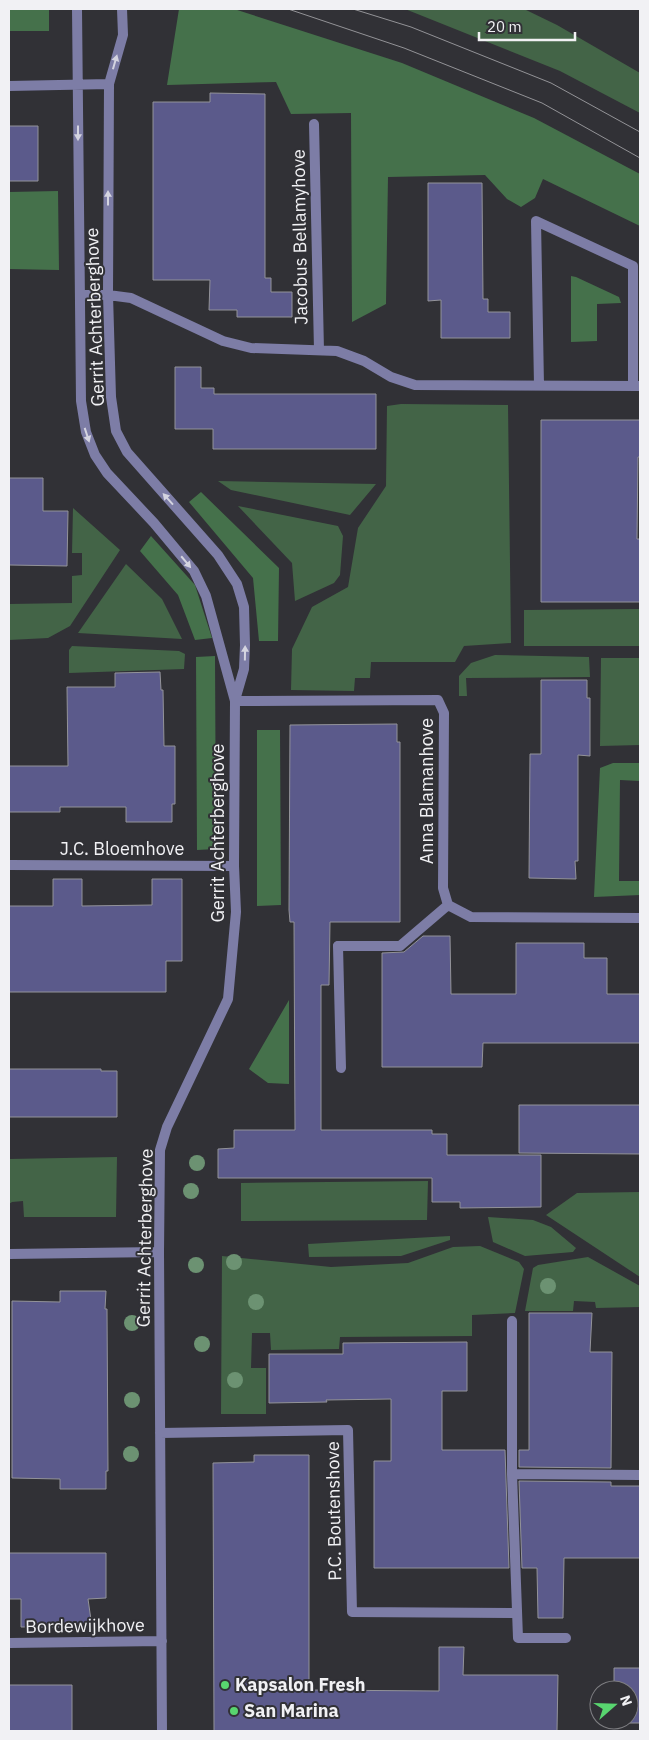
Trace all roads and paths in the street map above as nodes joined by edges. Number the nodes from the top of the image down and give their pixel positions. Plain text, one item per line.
1 (77, 9) edge
2 (122, 9) edge
3 (78, 84) junction
4 (109, 84) junction
5 (9, 86) edge
6 (314, 124) dead end
7 (80, 294) junction
8 (108, 295) junction
9 (319, 350) junction
10 (539, 385) junction
11 (637, 386) edge
12 (235, 701) junction
13 (9, 865) edge
14 (234, 866) junction
15 (448, 905) junction
16 (640, 918) edge
17 (341, 1068) dead end
18 (159, 1252) junction
19 (9, 1254) edge
20 (512, 1321) dead end
21 (160, 1433) junction
22 (512, 1474) junction
23 (640, 1475) edge
24 (518, 1613) junction
25 (566, 1638) dead end
26 (162, 1641) junction
27 (9, 1643) edge
28 (162, 1731) edge

1 - 3 street, Gerrit Achterberghove
4 -> 2 street, Gerrit Achterberghove
3 - 4 street
3 - 5 street
3 -> 7 street, Gerrit Achterberghove
8 -> 4 street, Gerrit Achterberghove
6 - 9 street, Jacobus Bellamyhove
7 - 8 street, Jacobus Bellamyhove
7 -> 12 street, Gerrit Achterberghove
8 - 9 street, Jacobus Bellamyhove
12 -> 8 street, Gerrit Achterberghove
9 - 10 street, Jacobus Bellamyhove
10 - 11 street, Jacobus Bellamyhove
10 - 11 street, Jacobus Bellamyhove
12 - 14 street, Gerrit Achterberghove
12 - 15 street, Anna Blamanhove
13 - 14 street, J.C. Bloemhove
14 - 18 street, Gerrit Achterberghove
15 - 16 street
15 - 17 street
18 - 19 street
18 - 21 street, Gerrit Achterberghove
20 - 22 street
21 - 24 street, P.C. Boutenshove
21 - 26 street, Gerrit Achterberghove
22 - 23 street
22 - 24 street
24 - 25 street
26 - 27 street, Bordewijkhove
26 - 28 street, Gerrit Achterberghove

